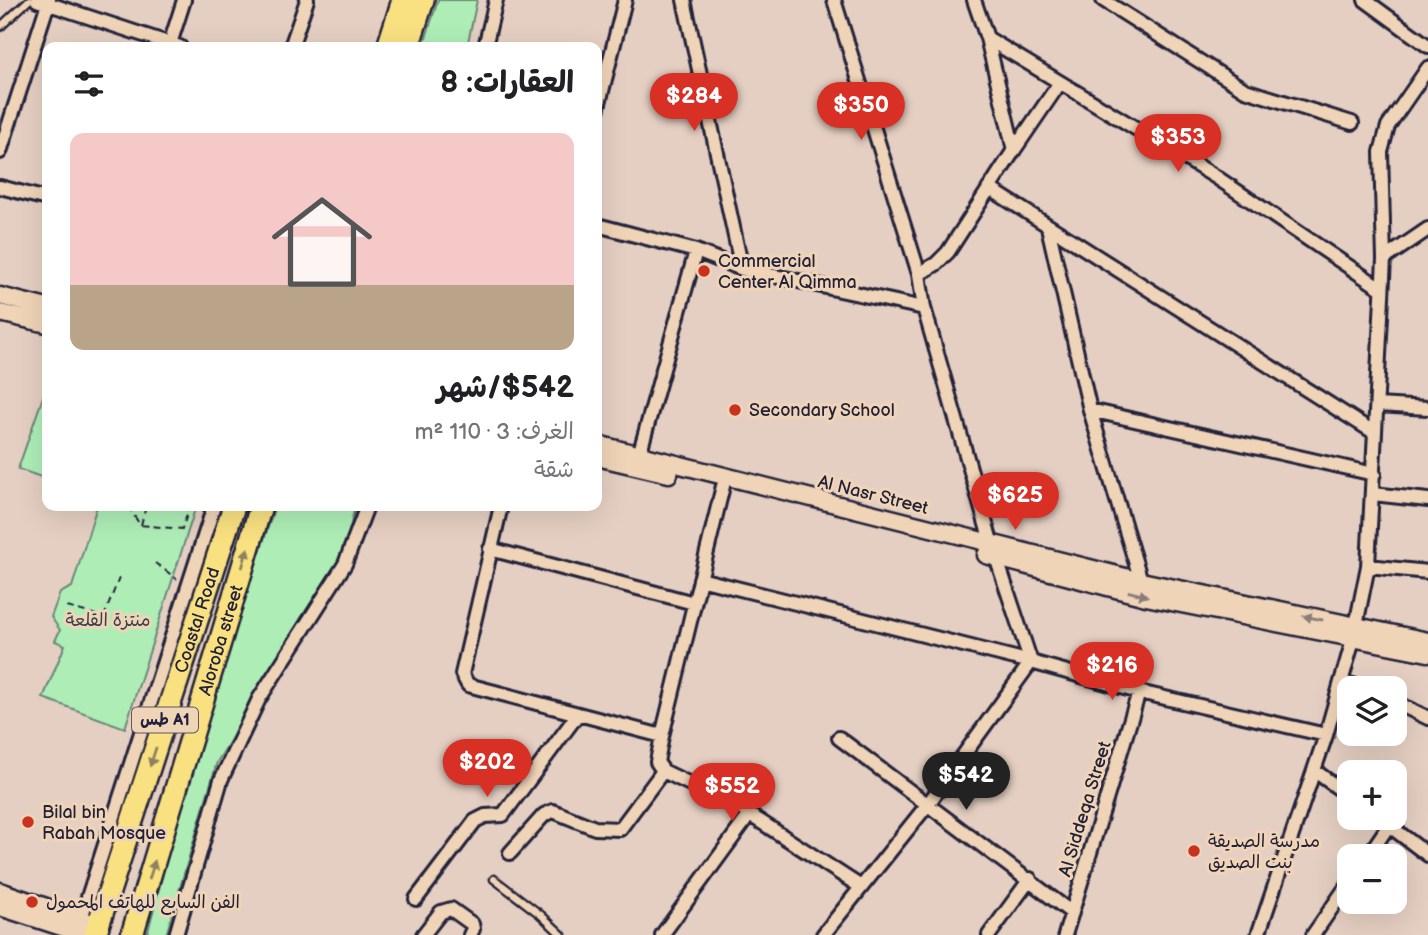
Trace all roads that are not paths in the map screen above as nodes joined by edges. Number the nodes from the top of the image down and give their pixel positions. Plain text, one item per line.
1 (29, 0) edge
2 (184, 0) edge
3 (307, 0) edge
4 (403, 0) edge
5 (423, 0) edge
6 (496, 0) edge
7 (625, 0) edge
8 (684, 0) edge
9 (834, 0) edge
10 (975, 0) edge
11 (1103, 0) edge
12 (1365, 0) edge
13 (44, 2) edge
14 (0, 27) edge
15 (987, 38) junction
16 (161, 42) edge
17 (174, 42) edge
18 (293, 42) edge
19 (390, 42) edge
20 (410, 42) edge
21 (486, 42) edge
22 (1428, 46) edge
23 (1428, 68) edge
24 (1059, 84) junction
25 (602, 91) edge
26 (4, 119) edge
27 (1352, 123) dead end
28 (1014, 150) junction
29 (0, 152) edge
30 (0, 187) edge
31 (989, 188) junction
32 (42, 199) edge
33 (602, 226) edge
34 (1048, 227) junction
35 (1428, 229) edge
36 (696, 251) junction
37 (1384, 259) junction
38 (742, 269) junction
39 (919, 274) junction
40 (1382, 289) junction
41 (0, 296) edge
42 (42, 307) edge
43 (924, 308) junction
44 (0, 313) edge
45 (42, 323) edge
46 (1377, 405) junction
47 (1428, 408) edge
48 (1090, 410) junction
49 (1375, 433) junction
50 (602, 445) edge
51 (639, 455) junction
52 (602, 458) edge
53 (1374, 474) junction
54 (723, 486) junction
55 (1373, 494) junction
56 (1428, 500) edge
57 (212, 511) edge
58 (232, 511) edge
59 (259, 511) edge
60 (366, 511) edge
61 (500, 511) edge
62 (490, 549) junction
63 (994, 551) junction
64 (1368, 566) junction
65 (1428, 572) edge
66 (700, 579) junction
67 (1141, 582) junction
68 (694, 603) junction
69 (1354, 634) junction
70 (1428, 641) edge
71 (1428, 653) edge
72 (1031, 662) junction
73 (1343, 676) edge
74 (1139, 692) junction
75 (1337, 698) edge
76 (1407, 708) edge
77 (579, 714) junction
78 (1428, 718) edge
79 (1326, 735) junction
80 (662, 736) junction
81 (839, 738) dead end
82 (663, 771) junction
83 (1315, 771) junction
84 (1337, 787) edge
85 (928, 804) junction
86 (750, 814) junction
87 (1395, 830) edge
88 (510, 853) dead end
89 (1428, 855) edge
90 (1030, 879) junction
91 (494, 880) dead end
92 (861, 887) junction
93 (0, 891) edge
94 (416, 899) dead end
95 (1337, 900) edge
96 (0, 907) edge
97 (1072, 913) junction
98 (85, 930) edge
99 (179, 934) edge
100 (118, 935) edge
101 (132, 935) edge
102 (423, 935) edge
103 (470, 935) edge
104 (562, 935) edge
105 (662, 935) edge
106 (823, 935) edge
107 (989, 935) edge
108 (1065, 935) edge
109 (1258, 935) edge
110 (1313, 935) edge

1 - 14 lane
2 - 17 street
3 - 18 street
4 - 19 highway
5 - 20 highway
6 - 21 street
7 - 25 street
8 - 38 street
9 - 39 street
10 - 15 street
11 - 27 street
12 - 22 street
13 - 16 street
13 - 26 street
15 - 24 street
15 - 28 street
23 - 37 street
24 - 28 street
24 - 40 street
26 - 29 street
28 - 31 street
30 - 32 street
31 - 34 street
31 - 39 street
33 - 36 street
34 - 48 street
34 - 49 street
35 - 37 street
36 - 38 street
36 - 51 street
37 - 40 street
38 - 43 street
39 - 43 street
40 - 46 street
41 - 42 street
43 - 63 street
44 - 45 street
46 - 47 street
46 - 49 street
48 - 53 street
48 - 67 street
49 - 53 street
50 - 51 street, Al Nasr Street
51 - 63 street, Al Nasr Street
52 - 54 street, Al Nasr Street
53 - 55 street
54 - 63 street, Al Nasr Street
54 - 66 street
55 - 56 street
55 - 64 street
57 - 98 street
58 -> 98 highway, Coastal Road / طس A1
101 -> 59 highway, Aloroba street / طس A1
60 - 99 street
61 - 62 street
62 - 68 street
62 - 77 street
63 - 67 street, Al Nasr Street
63 -> 69 street, Al Nasr Street
63 - 72 street
64 - 65 street
64 - 69 street
66 - 68 street
66 - 72 street
69 -> 67 street, Al Nasr Street
68 - 80 street
69 - 70 street, Al Nasr Street
69 - 71 street, Al Nasr Street
69 - 73 street
72 - 74 street
72 - 85 street
74 - 79 street
74 - 97 street, Al Siddeqa Street
75 - 79 street
76 - 78 street
77 - 80 street
77 - 94 street
79 - 83 street
80 - 82 street
81 - 85 street
82 - 86 street
82 - 88 street
83 - 84 street
83 - 109 street
85 - 90 street
85 - 92 street
86 - 92 street
86 - 105 street
87 - 89 street
90 - 97 street
90 - 107 street
91 - 104 lane
92 - 106 street
93 - 98 street
95 - 110 street
96 - 98 street
97 - 108 street, Al Siddeqa Street
98 - 100 highway
102 - 103 street

